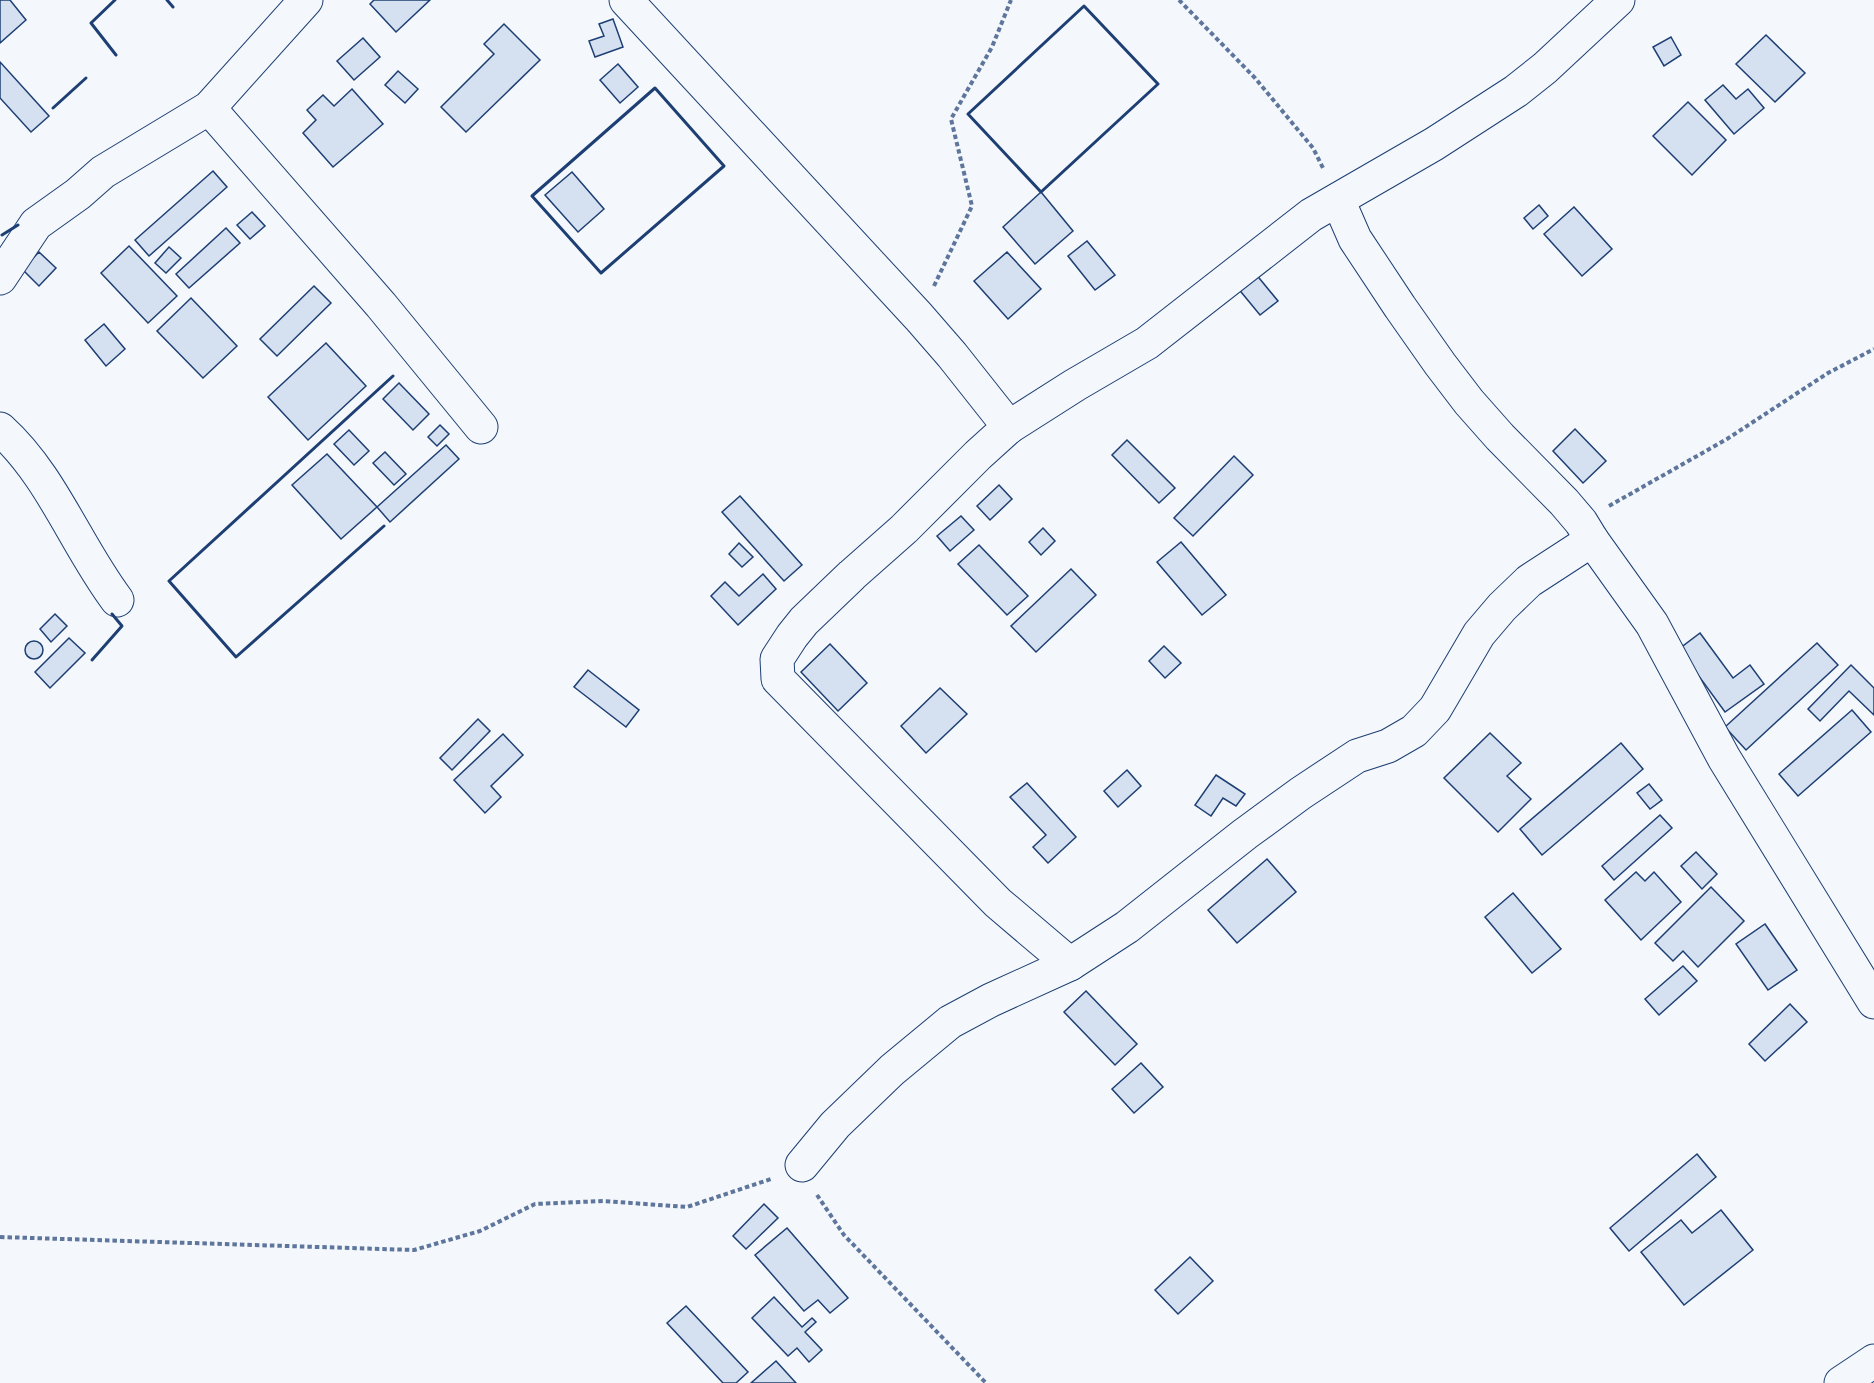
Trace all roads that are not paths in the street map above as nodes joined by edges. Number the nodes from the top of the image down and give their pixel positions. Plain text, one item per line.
1 (306, 0) edge
2 (626, 0) edge
3 (1616, 1) edge
4 (209, 108) junction
5 (1338, 200) junction
6 (0, 278) edge
7 (481, 427) dead end
8 (1009, 427) junction
9 (0, 429) edge
10 (1586, 531) junction
11 (117, 600) dead end
12 (1070, 964) junction
13 (1874, 1002) edge
14 (802, 1165) road end
15 (1874, 1361) edge
16 (1841, 1383) edge

1 - 4 street
2 - 8 street
3 - 5 street
4 - 6 street
4 - 7 street
5 - 8 street
5 - 10 street
8 - 12 street
9 - 11 street
10 - 12 street
10 - 13 street
12 - 14 street
15 - 16 street

